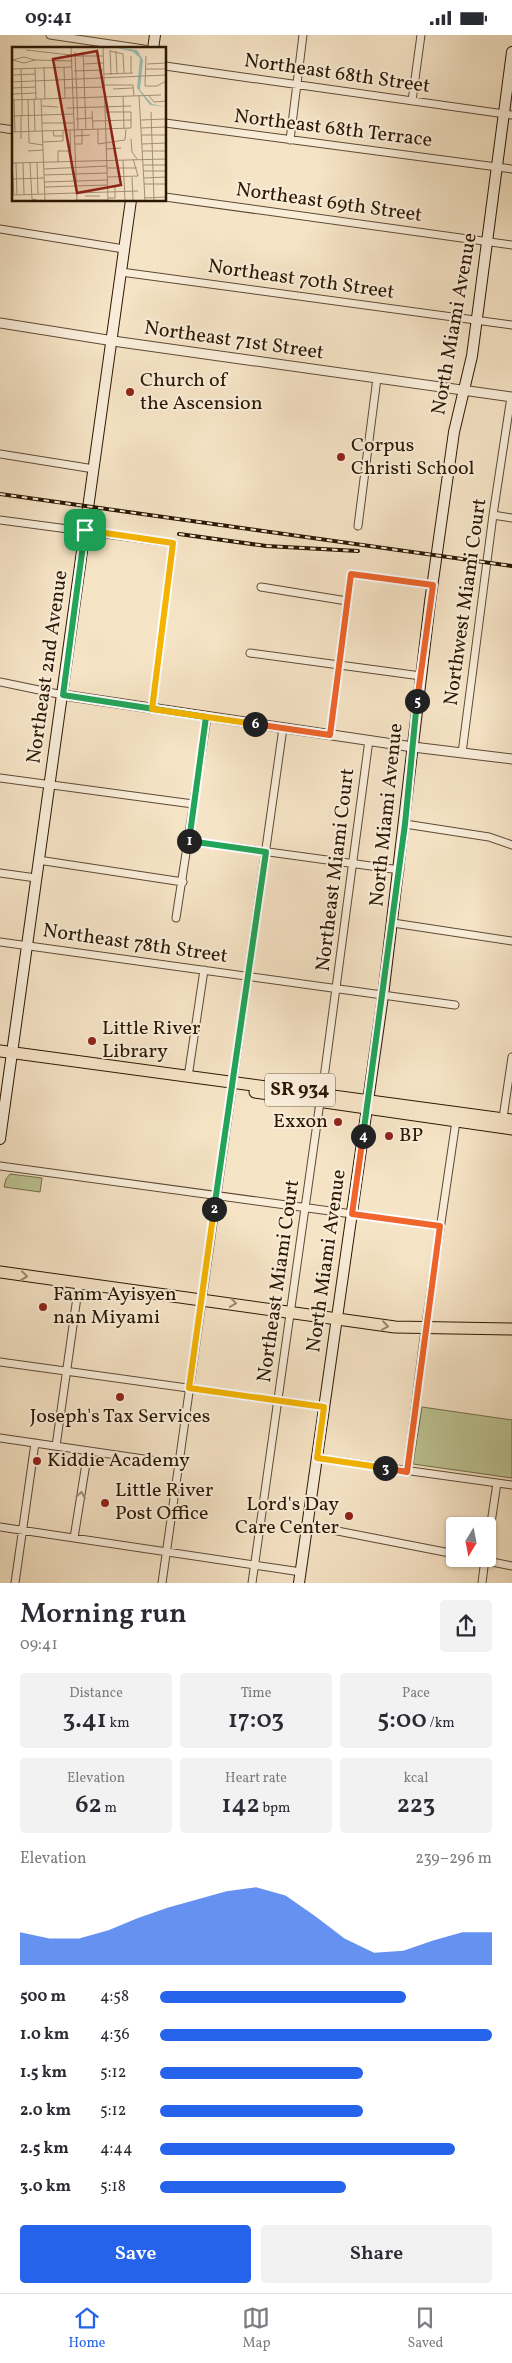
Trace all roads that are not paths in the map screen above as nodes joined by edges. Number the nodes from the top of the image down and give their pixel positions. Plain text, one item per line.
1 (50, 35) edge
2 (303, 35) edge
3 (421, 35) edge
4 (71, 37) edge
5 (132, 47) edge
6 (512, 52) edge
7 (166, 66) edge
8 (296, 84) junction
9 (412, 101) junction
10 (508, 115) edge
11 (166, 123) edge
12 (290, 140) junction
13 (497, 167) junction
14 (512, 169) edge
15 (166, 197) edge
16 (132, 201) edge
17 (0, 229) edge
18 (488, 242) junction
19 (512, 245) edge
20 (124, 249) junction
21 (121, 272) junction
22 (477, 321) junction
23 (0, 323) edge
24 (512, 325) edge
25 (111, 341) junction
26 (377, 378) junction
27 (464, 390) junction
28 (512, 397) edge
29 (0, 454) edge
30 (94, 469) junction
31 (493, 515) junction
32 (512, 518) edge
33 (0, 520) edge
34 (358, 526) dead end
35 (85, 530) junction
36 (433, 585) junction
37 (261, 587) dead end
38 (347, 601) junction
39 (250, 653) dead end
40 (339, 665) junction
41 (421, 676) junction
42 (0, 682) edge
43 (63, 695) junction
44 (152, 709) junction
45 (206, 717) junction
46 (283, 728) junction
47 (330, 735) junction
48 (369, 740) junction
49 (413, 747) junction
50 (462, 753) junction
51 (512, 759) edge
52 (0, 778) edge
53 (49, 785) junction
54 (193, 804) junction
55 (405, 824) junction
56 (188, 841) junction
57 (512, 845) edge
58 (266, 852) junction
59 (38, 860) junction
60 (353, 863) junction
61 (400, 870) junction
62 (0, 873) edge
63 (36, 878) junction
64 (183, 882) junction
65 (176, 918) dead end
66 (392, 923) junction
67 (512, 941) edge
68 (0, 942) edge
69 (26, 945) junction
70 (204, 970) junction
71 (248, 976) junction
72 (337, 989) junction
73 (383, 996) junction
74 (455, 1005) dead end
75 (0, 1051) edge
76 (12, 1052) junction
77 (512, 1057) edge
78 (188, 1077) junction
79 (232, 1084) junction
80 (321, 1097) junction
81 (367, 1104) junction
82 (508, 1119) edge
83 (456, 1121) junction
84 (512, 1129) edge
85 (0, 1139) edge
86 (0, 1166) edge
87 (216, 1196) junction
88 (305, 1207) junction
89 (352, 1214) junction
90 (440, 1226) junction
91 (0, 1273) edge
92 (80, 1283) junction
93 (202, 1299) junction
94 (291, 1312) junction
95 (337, 1319) junction
96 (425, 1328) junction
97 (512, 1329) edge
98 (0, 1362) edge
99 (67, 1372) junction
100 (189, 1388) junction
101 (279, 1401) junction
102 (324, 1407) junction
103 (0, 1438) edge
104 (34, 1443) junction
105 (56, 1446) junction
106 (88, 1451) junction
107 (317, 1458) junction
108 (178, 1465) junction
109 (407, 1472) junction
110 (497, 1483) junction
111 (512, 1485) edge
112 (492, 1517) edge
113 (307, 1525) junction
114 (0, 1527) edge
115 (22, 1530) junction
116 (74, 1538) junction
117 (446, 1552) edge
118 (166, 1553) junction
119 (496, 1562) edge
120 (254, 1565) junction
121 (512, 1566) edge
122 (482, 1567) edge
123 (301, 1572) junction
124 (15, 1583) edge
125 (162, 1583) edge
126 (252, 1583) edge
127 (299, 1583) edge
128 (482, 1583) edge

1 - 4 street
2 - 8 street
3 - 9 street
4 - 5 street
6 - 10 main road, North Miami Avenue
7 - 8 street, Northeast 68th Street
8 - 9 street, Northeast 68th Street
8 - 12 street
9 - 10 street, Northeast 68th Street
10 - 13 main road, North Miami Avenue
11 - 12 street, Northeast 68th Terrace
12 - 13 street, Northeast 68th Terrace
13 - 14 street, Northeast 68th Terrace
13 - 18 main road, North Miami Avenue
15 - 18 street, Northeast 69th Street
16 - 20 main road, Northeast 2nd Avenue
17 - 20 street
18 - 19 street, Northeast 69th Street
18 - 22 main road, North Miami Avenue
20 - 21 main road, Northeast 2nd Avenue
21 - 22 street, Northeast 70th Street
21 - 25 main road, Northeast 2nd Avenue
22 - 24 street, Northeast 70th Street
22 - 27 main road, North Miami Avenue
23 - 25 street, Northeast 71st Street
25 - 26 street, Northeast 71st Street
25 - 30 main road, Northeast 2nd Avenue
26 - 27 street, Northeast 71st Street
26 - 34 street
27 - 28 street, Northeast 71st Street
27 - 36 main road, North Miami Avenue
28 - 31 street, Northwest Miami Court
29 - 30 street
30 - 35 main road, Northeast 2nd Avenue
31 - 32 street
31 - 50 street, Northwest Miami Court
33 - 35 street
35 - 43 main road, Northeast 2nd Avenue
35 - 44 street
36 - 38 street
36 - 41 main road, North Miami Avenue
37 - 38 street
38 - 40 street
39 - 40 street
40 - 41 street
40 - 47 street
41 - 49 main road, North Miami Avenue
42 - 43 street
43 - 44 street
43 - 53 main road, Northeast 2nd Avenue
44 - 45 street
45 - 46 street
45 - 54 street
46 - 47 street
46 - 58 street
47 - 48 street
48 - 49 street
48 - 60 street, Northeast Miami Court
49 - 50 street
49 - 55 main road, North Miami Avenue
50 - 51 street
52 - 53 street
53 - 54 street
53 - 59 main road, Northeast 2nd Avenue
54 - 56 street
55 - 57 street
55 - 61 main road, North Miami Avenue
56 - 58 street
56 - 64 street
58 - 60 street
58 - 71 street
59 - 63 main road, Northeast 2nd Avenue
59 - 64 street
60 - 61 street
60 - 72 street, Northeast Miami Court
61 - 66 main road, North Miami Avenue
62 - 63 street
63 - 69 main road, Northeast 2nd Avenue
64 - 65 street
66 - 67 street
66 - 73 main road, North Miami Avenue
68 - 69 street, Northeast 78th Street
69 - 70 street, Northeast 78th Street
69 - 76 main road, Northeast 2nd Avenue
70 - 71 street, Northeast 78th Street
70 - 78 street
71 - 72 street, Northeast 78th Street
71 - 79 street
72 - 73 street, Northeast 78th Street
72 - 80 street, Northeast Miami Court
73 - 74 street, Northeast 78th Street
73 - 81 main road, North Miami Avenue
75 - 76 main road
76 - 78 main road
76 - 85 main road, Northeast 2nd Avenue
77 - 82 street
78 - 79 main road
79 - 80 main road
79 - 87 street
80 - 81 main road, SR 934
80 - 88 street, Northeast Miami Court
81 - 82 main road, SR 934
81 - 83 main road
81 - 89 main road, North Miami Avenue
82 - 83 main road
83 - 84 main road
83 - 90 street
86 - 87 street
87 - 88 street
87 - 93 street
88 - 89 street
88 - 94 street, Northeast Miami Court
89 - 90 street
89 - 95 main road, North Miami Avenue
90 - 96 street
91 -> 92 main road
92 - 93 main road
92 - 99 street
93 -> 94 main road
93 - 100 street
94 - 95 main road
94 - 101 street, Northeast Miami Court
95 -> 96 main road
95 - 102 main road, North Miami Avenue
96 - 97 main road
96 - 109 street
98 - 99 street
99 - 100 street
99 - 105 street
100 - 101 street
100 - 108 street
101 - 102 street
101 - 120 street, Northeast Miami Court
102 - 107 main road, North Miami Avenue
103 - 104 street
104 - 105 street
104 - 115 street
105 - 106 street
106 - 108 street
116 -> 106 street
107 - 109 street
107 - 113 main road, North Miami Avenue
108 - 118 street
109 - 110 street
110 - 111 street
110 - 112 street
113 - 117 street
113 - 123 main road, North Miami Avenue
114 - 115 street
115 - 116 street
115 - 124 street
116 - 118 street
118 - 120 street
118 - 125 street
119 - 121 street
120 - 123 street
120 - 126 street, Northeast Miami Court
122 - 128 street
123 - 127 main road, North Miami Avenue

